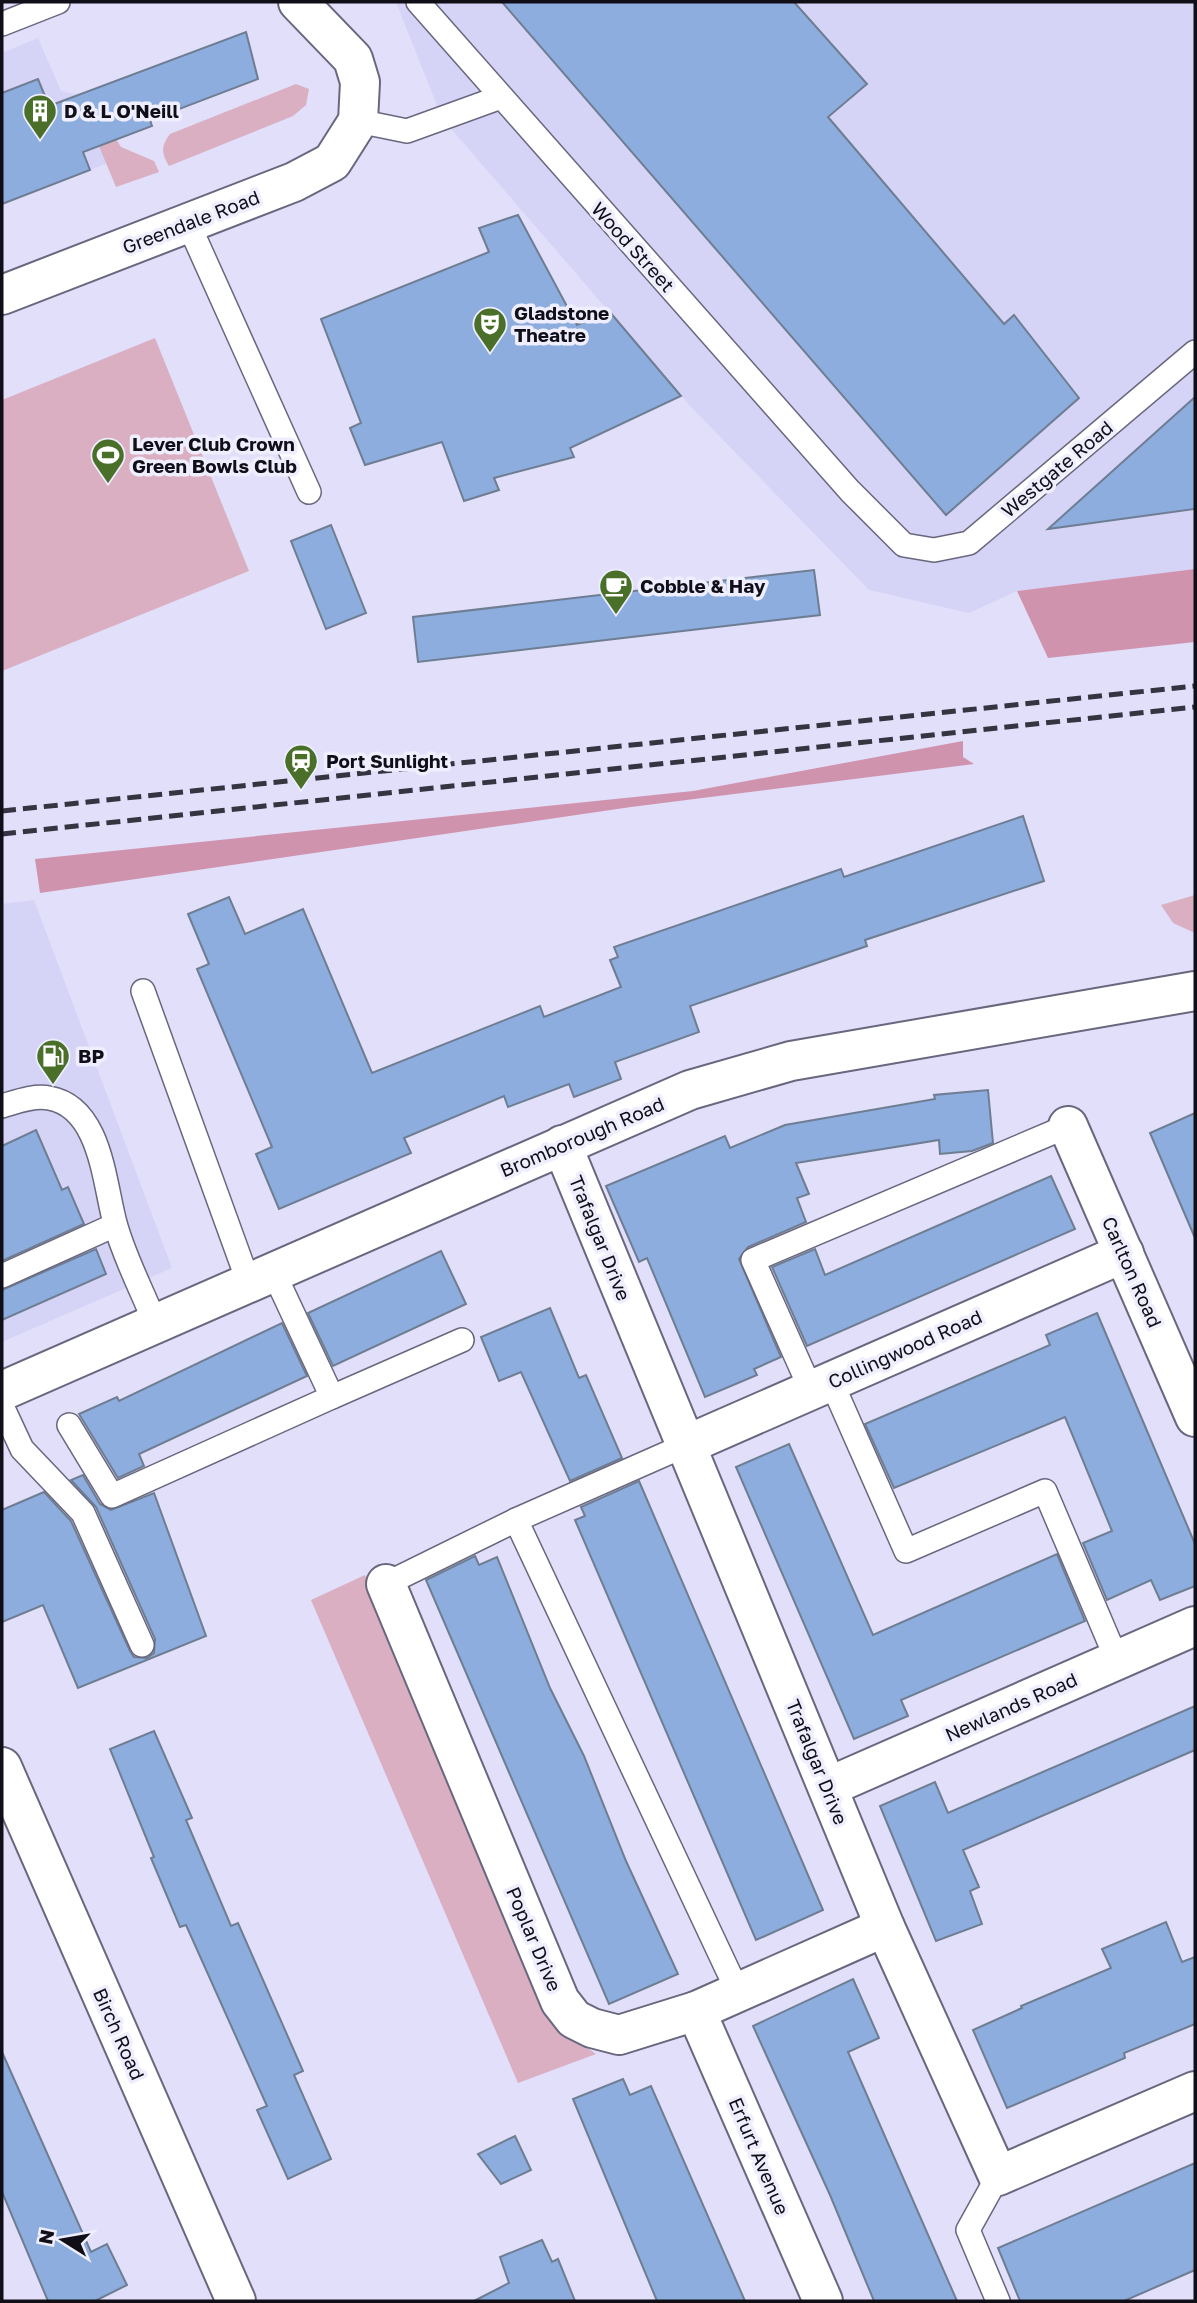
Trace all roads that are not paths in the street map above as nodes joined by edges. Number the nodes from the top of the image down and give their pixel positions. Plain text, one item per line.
1 (58, 2) edge
2 (298, 2) edge
3 (418, 2) edge
4 (2, 24) edge
5 (501, 97) junction
6 (358, 121) junction
7 (188, 223) junction
8 (2, 295) edge
9 (1195, 352) edge
10 (309, 492) dead end
11 (904, 545) joint
12 (143, 991) dead end
13 (1195, 991) edge
14 (2, 1106) edge
15 (1068, 1126) joint
16 (562, 1145) junction
17 (115, 1225) junction
18 (1124, 1254) junction
19 (2, 1276) edge
20 (261, 1276) junction
21 (155, 1323) junction
22 (462, 1340) dead end
23 (821, 1385) junction
24 (2, 1391) edge
25 (332, 1397) junction
26 (2, 1406) edge
27 (1195, 1418) edge
28 (69, 1425) dead end
29 (686, 1444) junction
30 (516, 1520) junction
31 (386, 1584) joint
32 (1195, 1626) edge
33 (142, 1645) dead end
34 (1117, 1660) junction
35 (2, 1767) edge
36 (828, 1787) junction
37 (884, 1927) junction
38 (737, 1990) junction
39 (696, 2011) junction
40 (1195, 2091) edge
41 (998, 2176) junction
42 (236, 2301) edge
43 (822, 2301) edge
44 (998, 2301) edge

1 - 4 lane
2 - 6 street
3 - 5 lane, Wood Street
5 - 6 lane
5 - 11 lane, Wood Street
6 - 7 street, Greendale Road
7 - 8 street, Greendale Road
7 - 10 lane
9 - 11 lane, Westgate Road
12 - 20 lane
13 - 16 street, Bromborough Road
14 - 17 lane
15 - 18 street, Carlton Road
15 - 23 lane
16 - 20 street, Bromborough Road
16 - 29 street, Trafalgar Drive
17 - 19 lane
17 - 21 lane
18 - 23 street, Collingwood Road
18 - 27 street, Carlton Road
20 - 21 street, Bromborough Road
20 - 25 lane
21 - 24 street, Bromborough Road
22 - 25 lane
23 - 29 street, Collingwood Road
23 - 34 lane
25 - 28 lane
26 - 33 lane
29 - 30 lane
29 - 36 street, Trafalgar Drive
30 - 31 lane
30 - 38 lane
31 - 39 street, Poplar Drive
32 - 34 street, Newlands Road
34 - 36 street, Newlands Road
35 - 42 street, Birch Road
36 - 37 street, Trafalgar Drive
37 - 38 street, Poplar Drive
37 - 41 street, Trafalgar Drive
38 - 39 street, Poplar Drive
39 - 43 street, Erfurt Avenue
40 - 41 street
41 - 44 lane

